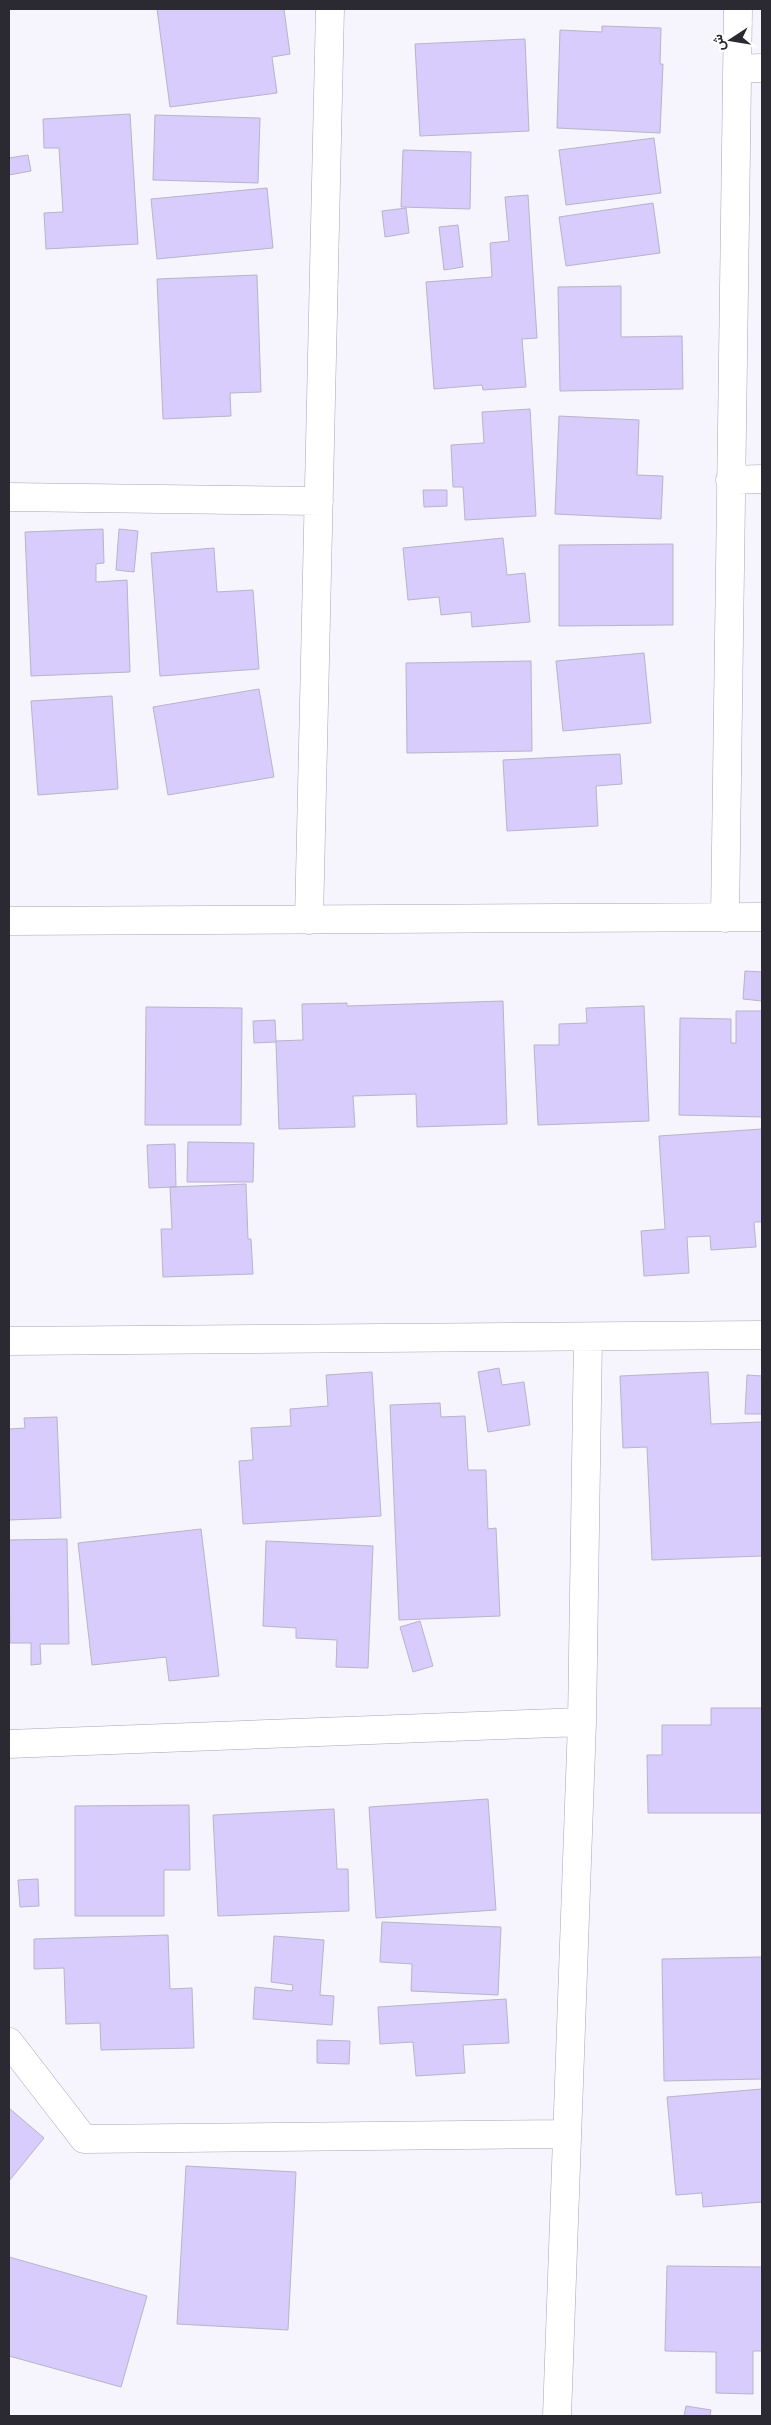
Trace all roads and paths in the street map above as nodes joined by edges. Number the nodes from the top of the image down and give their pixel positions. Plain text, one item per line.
1 (330, 9) edge
2 (738, 9) edge
3 (750, 69) edge
4 (762, 479) edge
5 (730, 480) junction
6 (9, 497) edge
7 (319, 501) junction
8 (762, 917) edge
9 (725, 918) junction
10 (309, 920) junction
11 (9, 921) edge
12 (762, 1335) edge
13 (588, 1337) junction
14 (9, 1341) edge
15 (582, 1722) junction
16 (9, 1744) edge
17 (9, 2042) edge
18 (567, 2134) junction
19 (557, 2416) edge

1 - 7 street
2 - 3 street
3 - 5 street
4 - 5 street
5 - 9 street
6 - 7 street
7 - 10 street
8 - 9 street
9 - 10 street
10 - 11 street
12 - 13 street
13 - 14 street
13 - 15 street
15 - 16 street
15 - 18 street
17 - 18 street
18 - 19 street

